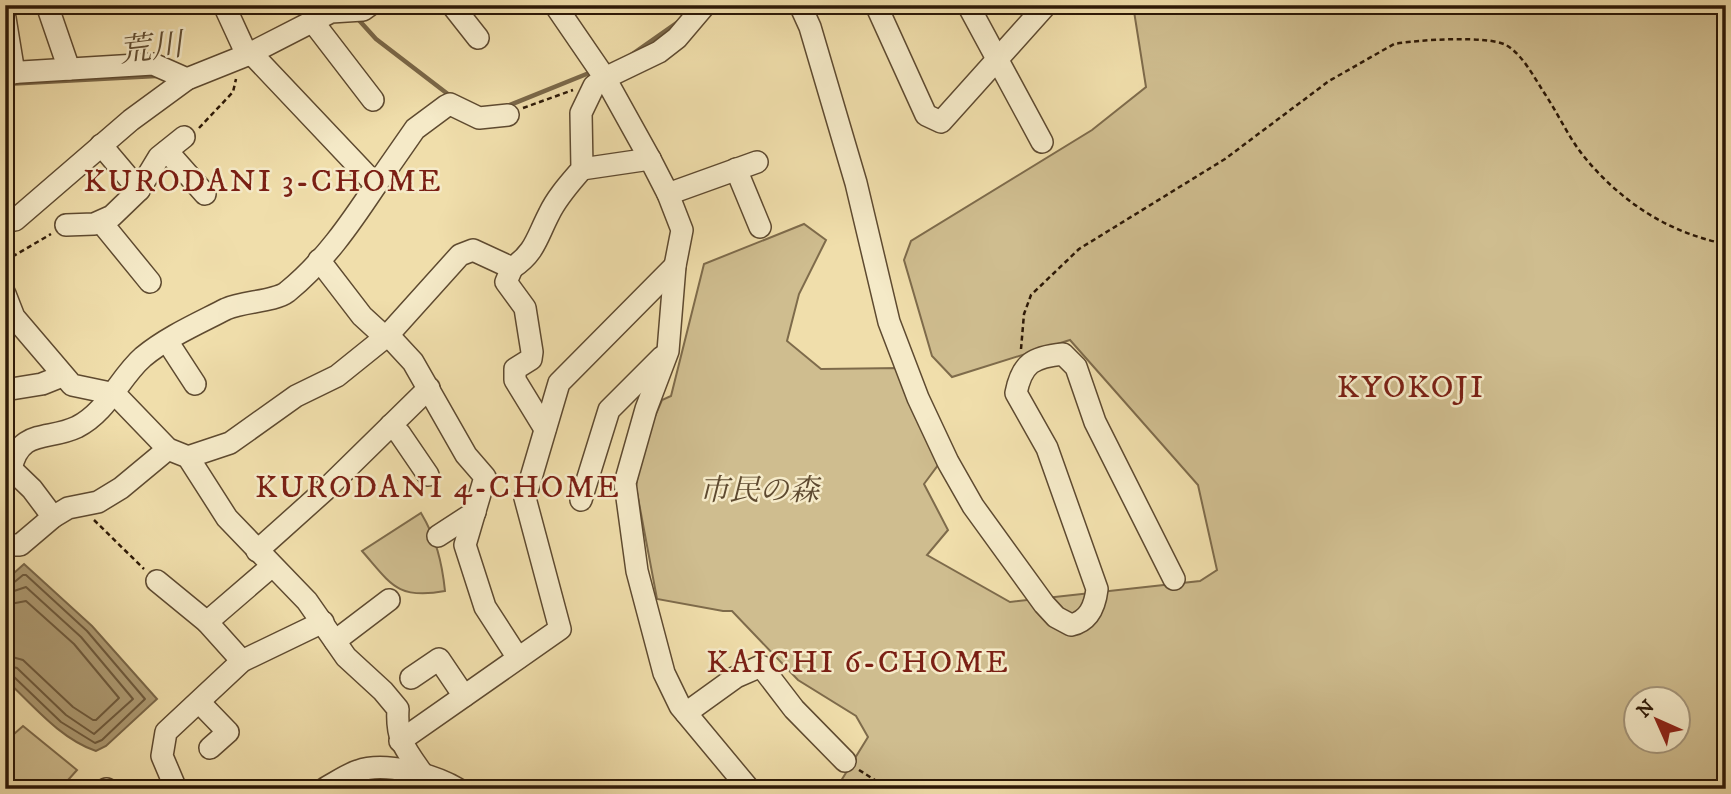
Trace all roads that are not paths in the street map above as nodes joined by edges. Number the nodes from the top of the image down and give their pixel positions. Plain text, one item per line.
1 (47, 5) edge
2 (224, 5) edge
3 (370, 5) edge
4 (452, 5) edge
5 (555, 5) edge
6 (705, 5) edge
7 (800, 5) edge
8 (876, 5) edge
9 (968, 5) edge
10 (1046, 5) edge
11 (5, 18) edge
12 (313, 22) junction
13 (478, 38) dead end
14 (244, 51) junction
15 (996, 60) junction
16 (69, 69) junction
17 (600, 71) junction
18 (10, 73) edge
19 (176, 74) junction
20 (373, 100) dead end
21 (508, 115) road end
22 (184, 137) road end
23 (1042, 142) dead end
24 (101, 145) junction
25 (167, 151) junction
26 (650, 159) junction
27 (757, 162) dead end
28 (582, 169) junction
29 (736, 169) junction
30 (376, 186) junction
31 (139, 190) junction
32 (205, 194) dead end
33 (668, 194) junction
34 (15, 220) dead end
35 (102, 222) junction
36 (66, 225) road end
37 (760, 227) dead end
38 (319, 260) junction
39 (675, 266) junction
40 (512, 268) junction
41 (149, 282) dead end
42 (5, 294) edge
43 (10, 315) edge
44 (387, 336) junction
45 (167, 341) junction
46 (668, 351) junction
47 (62, 376) junction
48 (195, 384) dead end
49 (429, 388) junction
50 (5, 390) edge
51 (115, 394) junction
52 (391, 425) junction
53 (545, 429) junction
54 (178, 453) junction
55 (8, 466) edge
56 (428, 475) dead end
57 (581, 500) dead end
58 (475, 512) junction
59 (52, 517) junction
60 (439, 536) dead end
61 (5, 548) edge
62 (257, 551) junction
63 (272, 566) junction
64 (1174, 579) dead end
65 (157, 581) road end
66 (389, 600) dead end
67 (207, 622) junction
68 (323, 622) junction
69 (335, 641) junction
70 (519, 658) junction
71 (242, 661) junction
72 (411, 678) dead end
73 (464, 696) junction
74 (199, 702) junction
75 (686, 713) junction
76 (400, 741) junction
77 (210, 748) dead end
78 (845, 761) road end
79 (422, 773) junction
80 (176, 789) edge
81 (324, 789) edge
82 (458, 789) edge
83 (749, 789) edge

1 - 16 street
2 - 14 street
3 - 12 street
4 - 13 street
5 - 17 street
6 - 17 street
7 - 64 street
8 - 15 street
9 - 15 street
10 - 15 street
11 - 18 street
12 - 14 street
12 - 20 street
14 - 19 street
14 - 30 street
15 - 23 street
16 - 18 street
16 - 19 street
17 - 26 street
17 - 28 street
19 - 24 street
21 - 30 street
22 - 25 street
24 - 31 street
24 - 34 street
25 - 31 street
25 - 32 street
26 - 28 street
26 - 33 street
27 - 29 street
28 - 40 street
29 - 33 street
29 - 37 street
30 - 38 street
31 - 35 street
33 - 39 street
35 - 36 street
35 - 41 street
38 - 44 street
38 - 45 street
39 - 46 street
39 - 53 street
40 - 44 street
40 - 53 street
42 - 43 street
43 - 47 street
44 - 49 street
44 - 54 street
45 - 48 street
45 - 51 street
46 - 57 street
46 - 75 street
47 - 50 street
47 - 51 street
49 - 52 street
49 - 58 street
51 - 54 street
51 - 55 street
52 - 56 street
52 - 62 street
53 - 70 street
54 - 59 street
54 - 62 street
55 - 59 street
58 - 60 street
58 - 70 street
59 - 61 street
62 - 63 street
63 - 67 street
63 - 68 street
65 - 67 street
66 - 69 street
67 - 71 street
68 - 69 street
68 - 71 street
69 - 76 street
70 - 73 street
71 - 74 street
72 - 73 street
73 - 76 street
74 - 77 street
74 - 80 street
75 - 78 street
75 - 83 street
76 - 79 street
79 - 81 street
79 - 82 street

